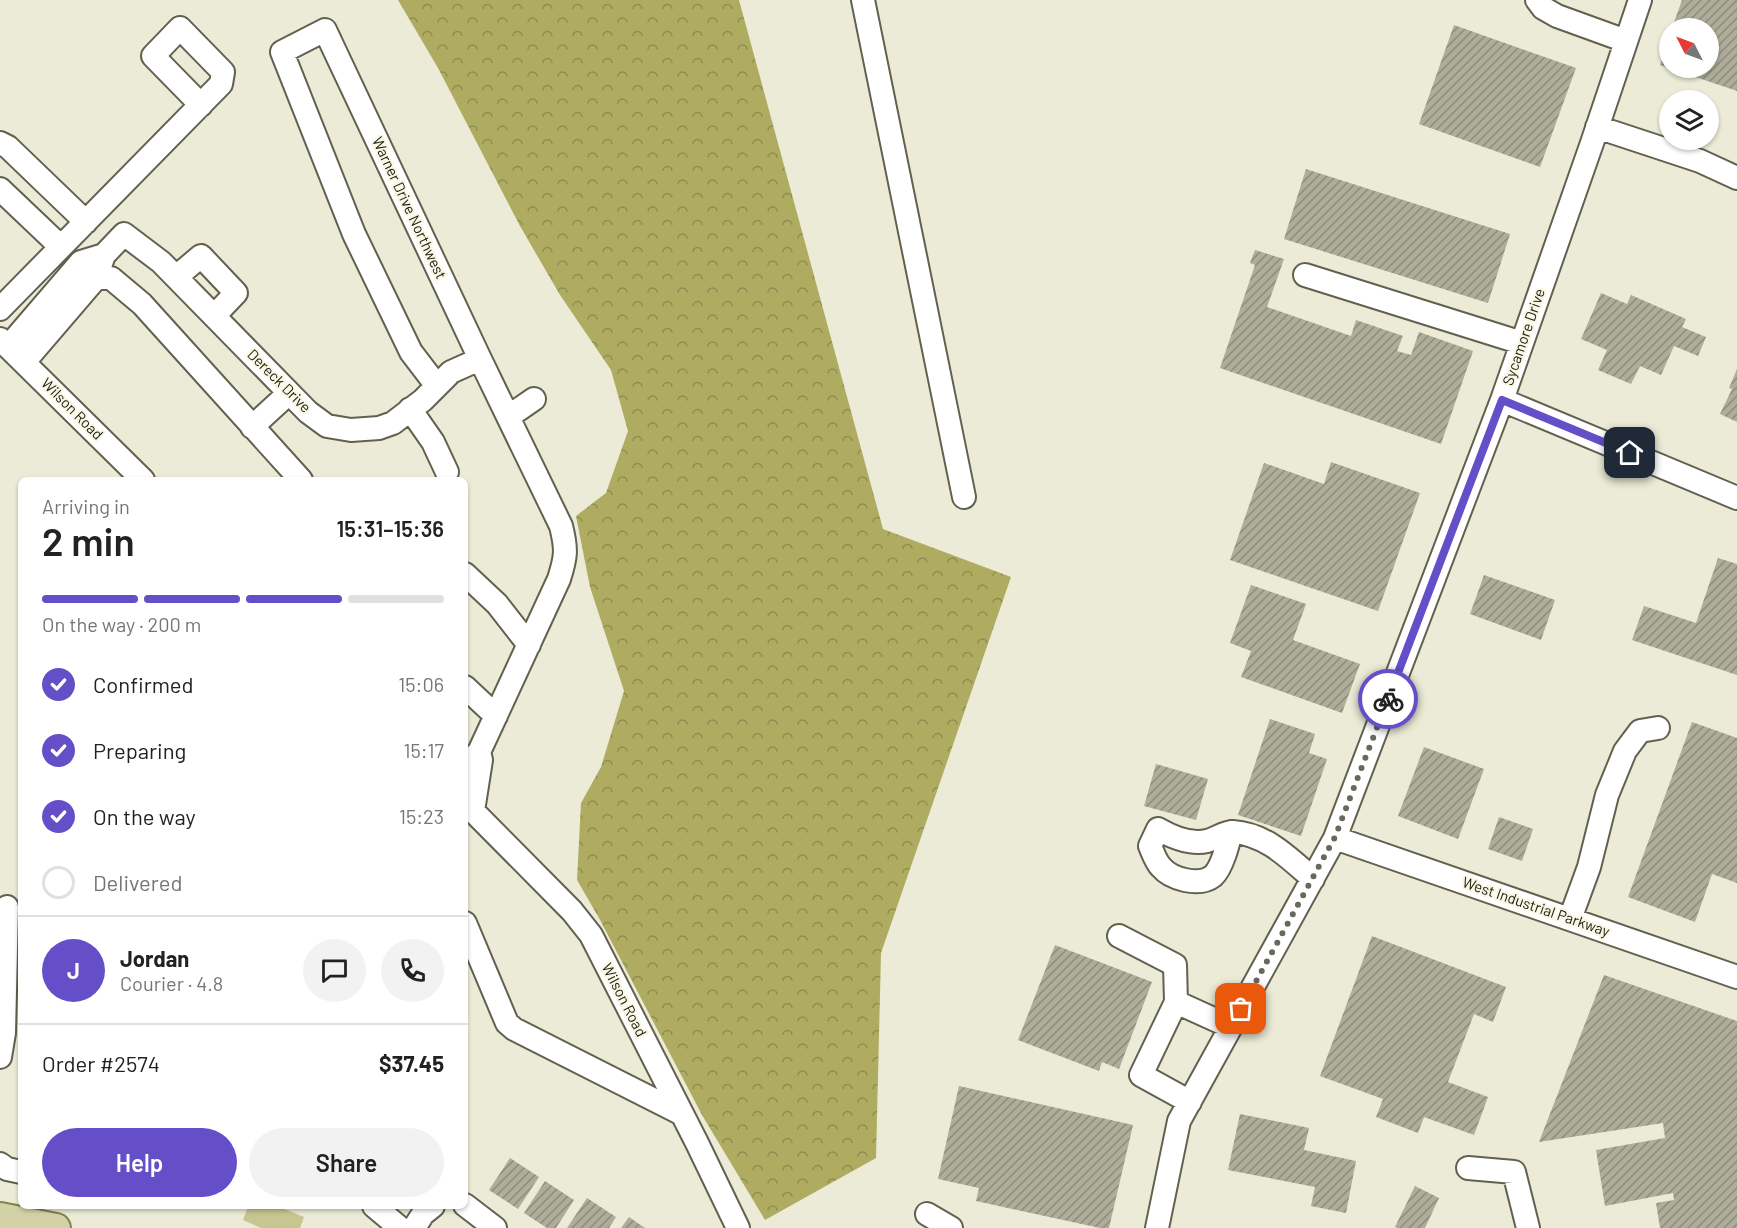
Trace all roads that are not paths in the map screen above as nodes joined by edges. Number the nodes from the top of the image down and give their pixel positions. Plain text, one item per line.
1 (863, 0) edge
2 (1537, 0) edge
3 (1640, 0) edge
4 (1626, 41) junction
5 (201, 105) dead end
6 (1597, 127) junction
7 (0, 143) edge
8 (1737, 178) edge
9 (0, 189) edge
10 (86, 222) junction
11 (61, 247) junction
12 (104, 255) junction
13 (1305, 275) dead end
14 (176, 277) junction
15 (96, 278) junction
16 (0, 309) edge
17 (214, 316) junction
18 (1522, 343) junction
19 (10, 349) edge
20 (480, 359) junction
21 (437, 386) junction
22 (289, 393) junction
23 (534, 399) dead end
24 (1502, 400) junction
25 (411, 409) junction
26 (508, 417) junction
27 (252, 427) junction
28 (447, 472) dead end
29 (140, 477) edge
30 (298, 477) edge
31 (964, 497) dead end
32 (1737, 498) edge
33 (468, 577) edge
34 (529, 645) junction
35 (468, 690) edge
36 (496, 716) junction
37 (1658, 728) dead end
38 (472, 758) edge
39 (469, 807) edge
40 (1231, 832) dead end
41 (1335, 837) junction
42 (1313, 879) junction
43 (7, 907) dead end
44 (1570, 919) junction
45 (468, 930) edge
46 (1119, 936) dead end
47 (1737, 977) edge
48 (1176, 1002) junction
49 (1231, 1027) junction
50 (0, 1057) edge
51 (1190, 1102) junction
52 (682, 1114) junction
53 (0, 1164) edge
54 (1468, 1168) dead end
55 (18, 1171) edge
56 (468, 1207) edge
57 (378, 1209) edge
58 (430, 1209) edge
59 (927, 1214) dead end
60 (0, 1217) edge
61 (56, 1228) edge
62 (400, 1228) edge
63 (414, 1228) edge
64 (495, 1228) edge
65 (738, 1228) edge
66 (951, 1228) edge
67 (1157, 1228) edge
68 (1528, 1228) edge

1 - 31 street
2 - 4 street
3 - 4 street, Sycamore Drive
4 - 6 street, Sycamore Drive
5 - 10 street
6 - 8 street
6 - 18 street, Sycamore Drive
7 - 10 street
9 - 11 street
10 - 11 street
11 - 16 street
12 - 14 street, Dereck Drive
12 - 15 street, Dereck Drive
12 - 19 street, Dereck Drive
13 - 18 street
14 - 17 street, Dereck Drive
14 - 17 street
15 - 19 street, Dereck Drive
15 - 27 street
17 - 22 street, Dereck Drive
18 - 24 street, Sycamore Drive
19 - 29 street, Wilson Road
20 - 21 street, Dereck Drive
20 - 21 street, Warner Drive Northwest
20 - 26 street, Warner Drive Northwest
21 - 25 street, Dereck Drive
22 - 25 street, Dereck Drive
22 - 27 street
23 - 26 street
24 - 32 street
24 - 41 street, Sycamore Drive
25 - 28 street
26 - 34 street, Warner Drive Northwest
27 - 30 street
33 - 34 street
34 - 36 street, Warner Drive Northwest
35 - 36 street
36 - 38 street, Warner Drive Northwest
37 - 44 street
38 - 39 street
39 - 52 street, Wilson Road
40 - 42 street
41 - 42 street, Sycamore Drive
41 - 44 street, West Industrial Parkway
42 - 49 street, Sycamore Drive
43 - 50 street
44 - 47 street, West Industrial Parkway
45 - 52 street
46 - 48 street
48 - 49 street
48 - 51 street
49 - 51 street, Sycamore Drive
51 - 67 street, Sycamore Drive
52 - 65 street, Wilson Road
53 - 55 street
54 - 68 street
56 - 64 street
57 - 62 street
58 - 63 street
59 - 66 street
60 - 61 main road

